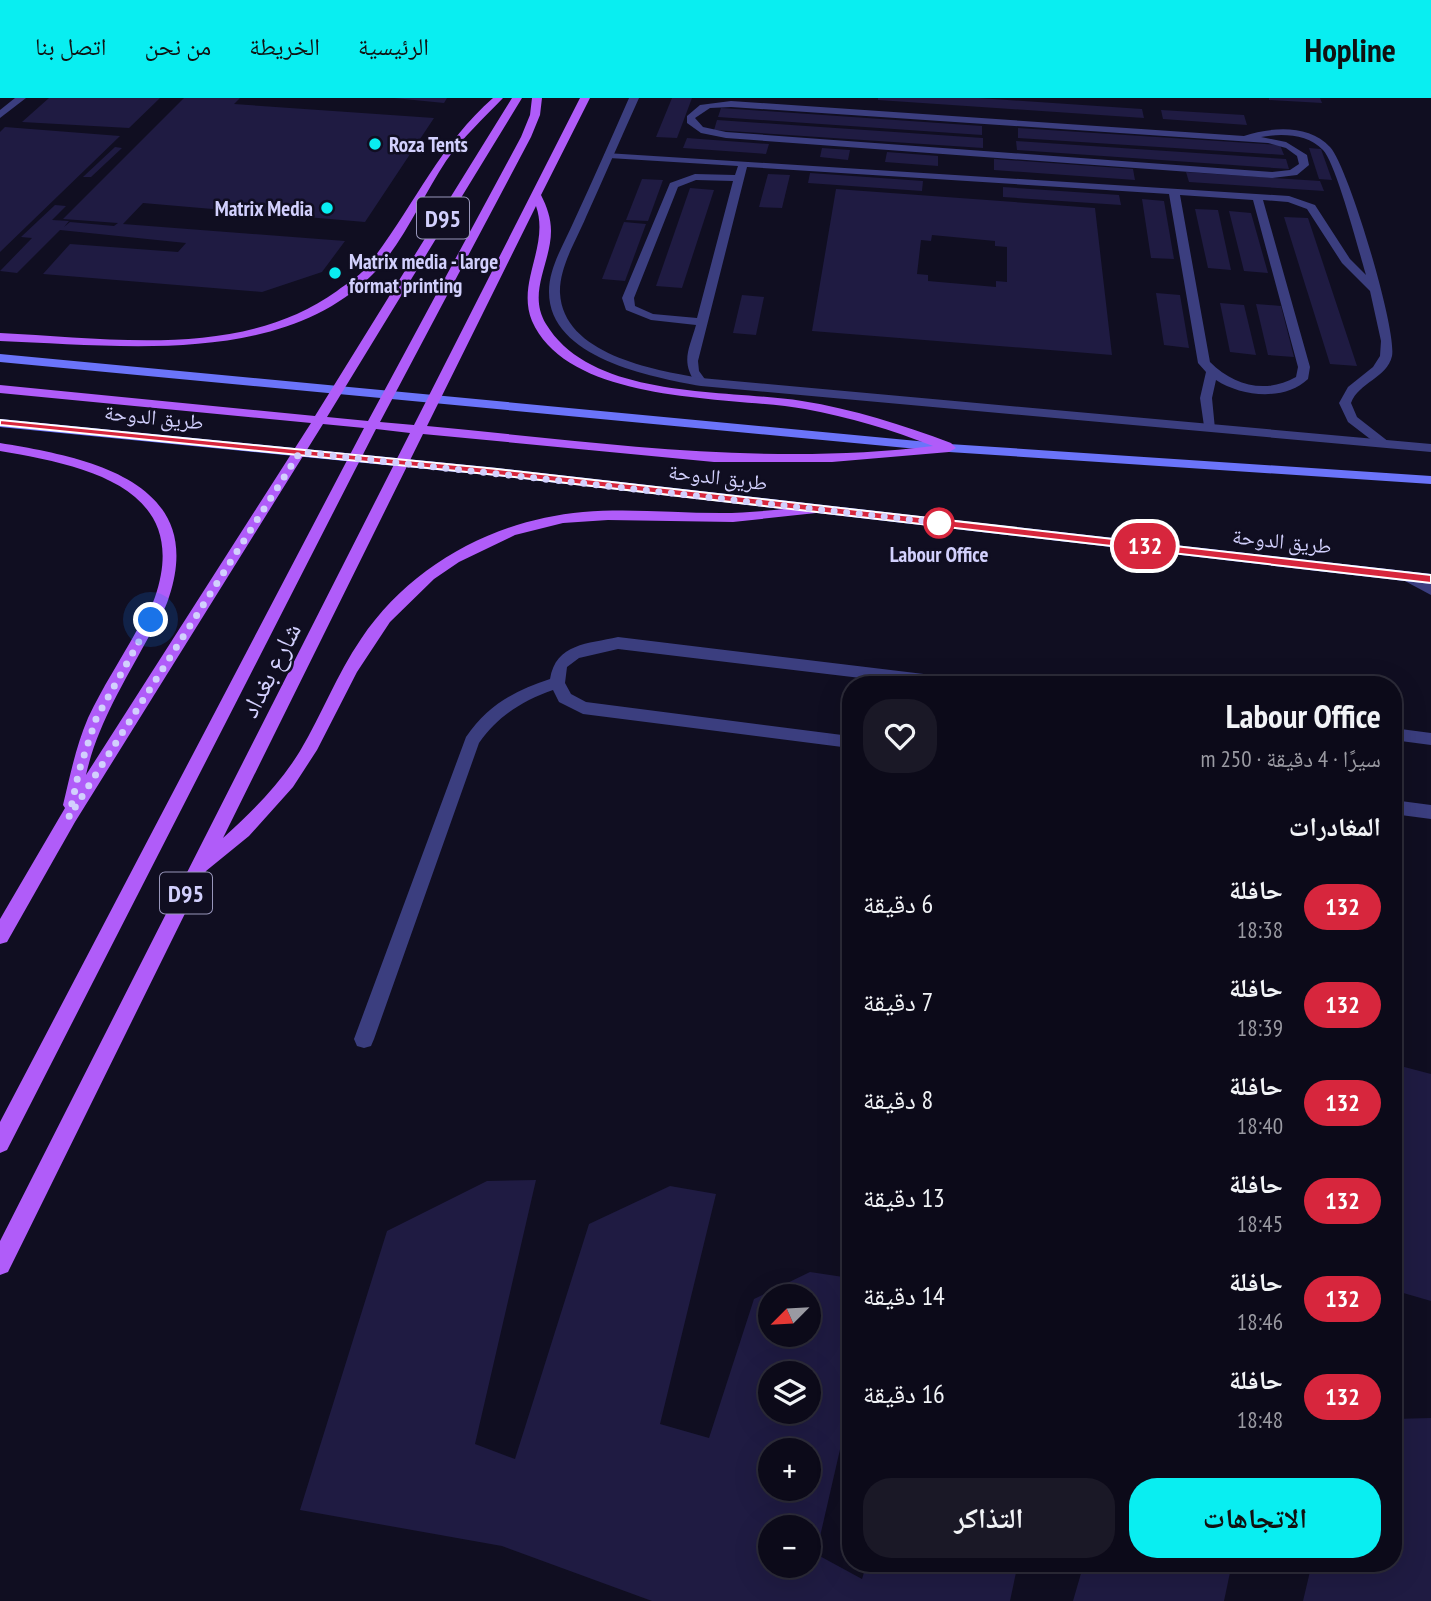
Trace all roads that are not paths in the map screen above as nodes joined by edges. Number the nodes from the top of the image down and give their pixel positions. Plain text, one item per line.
1 (21, 98) edge
2 (498, 98) edge
3 (517, 98) edge
4 (537, 98) edge
5 (585, 98) edge
6 (634, 98) edge
7 (790, 98) edge
8 (860, 114) junction
9 (0, 115) edge
10 (993, 139) junction
11 (1245, 139) junction
12 (609, 155) junction
13 (743, 163) junction
14 (739, 178) junction
15 (1174, 192) junction
16 (537, 195) junction
17 (1257, 197) junction
18 (1375, 290) junction
19 (704, 322) junction
20 (0, 337) edge
21 (0, 358) edge
22 (1212, 373) junction
23 (701, 382) junction
24 (0, 389) edge
25 (337, 391) junction
26 (389, 395) junction
27 (436, 400) junction
28 (321, 418) junction
29 (0, 423) edge
30 (374, 424) junction
31 (1210, 426) junction
32 (422, 428) junction
33 (1383, 442) junction
34 (0, 447) edge
35 (949, 447) junction
36 (1431, 448) edge
37 (300, 452) junction
38 (355, 458) junction
39 (404, 463) junction
40 (1431, 480) edge
41 (816, 509) junction
42 (1408, 576) junction
43 (1431, 579) edge
44 (1431, 590) edge
45 (891, 676) edge
46 (556, 683) junction
47 (1402, 735) edge
48 (1431, 738) edge
49 (842, 741) edge
50 (1402, 808) edge
51 (1431, 812) edge
52 (69, 817) junction
53 (197, 871) junction
54 (0, 936) edge
55 (364, 1039) dead end
56 (0, 1143) edge
57 (0, 1264) edge

1 - 9 street
2 - 20 main road
3 - 25 main road, D95
4 - 26 main road
5 - 16 main road, شارع بغداد / D95
6 - 12 street
7 - 8 street
8 - 10 street
8 - 10 street
10 - 11 street
10 - 11 street
11 - 18 street
12 - 13 street
12 - 23 street
13 - 14 street
13 - 15 street
14 - 19 street
14 - 19 street
15 - 17 street
15 - 22 street
16 - 27 main road, شارع بغداد / D95
16 - 35 main road
17 - 18 street
17 - 22 street
18 - 33 street
19 - 23 street
21 - 25 main road, طريق الدوحة
22 - 31 street
23 - 31 street
24 - 28 main road
25 - 26 main road, طريق الدوحة
25 - 28 main road, D95
26 - 27 main road, طريق الدوحة
26 - 30 main road
27 - 32 main road, شارع بغداد / D95
27 - 35 main road, طريق الدوحة
28 - 30 main road
28 - 37 main road, D95
29 - 37 main road, طريق الدوحة
30 - 32 main road
30 - 38 main road
31 - 33 street
32 - 35 main road
32 - 39 main road, شارع بغداد / D95
33 - 36 street
34 - 52 main road
35 - 40 main road, طريق الدوحة
37 - 38 main road, طريق الدوحة
37 - 52 main road, D95
38 - 39 main road, طريق الدوحة
38 - 56 main road
39 - 41 main road, طريق الدوحة
39 - 53 main road, شارع بغداد / D95
41 - 42 main road, طريق الدوحة
41 - 53 main road
42 - 43 main road, طريق الدوحة
42 - 44 street
45 - 46 street
46 - 49 street
46 - 55 street
47 - 48 street
50 - 51 street
52 - 54 main road, D95
53 - 57 main road, شارع بغداد / D95

